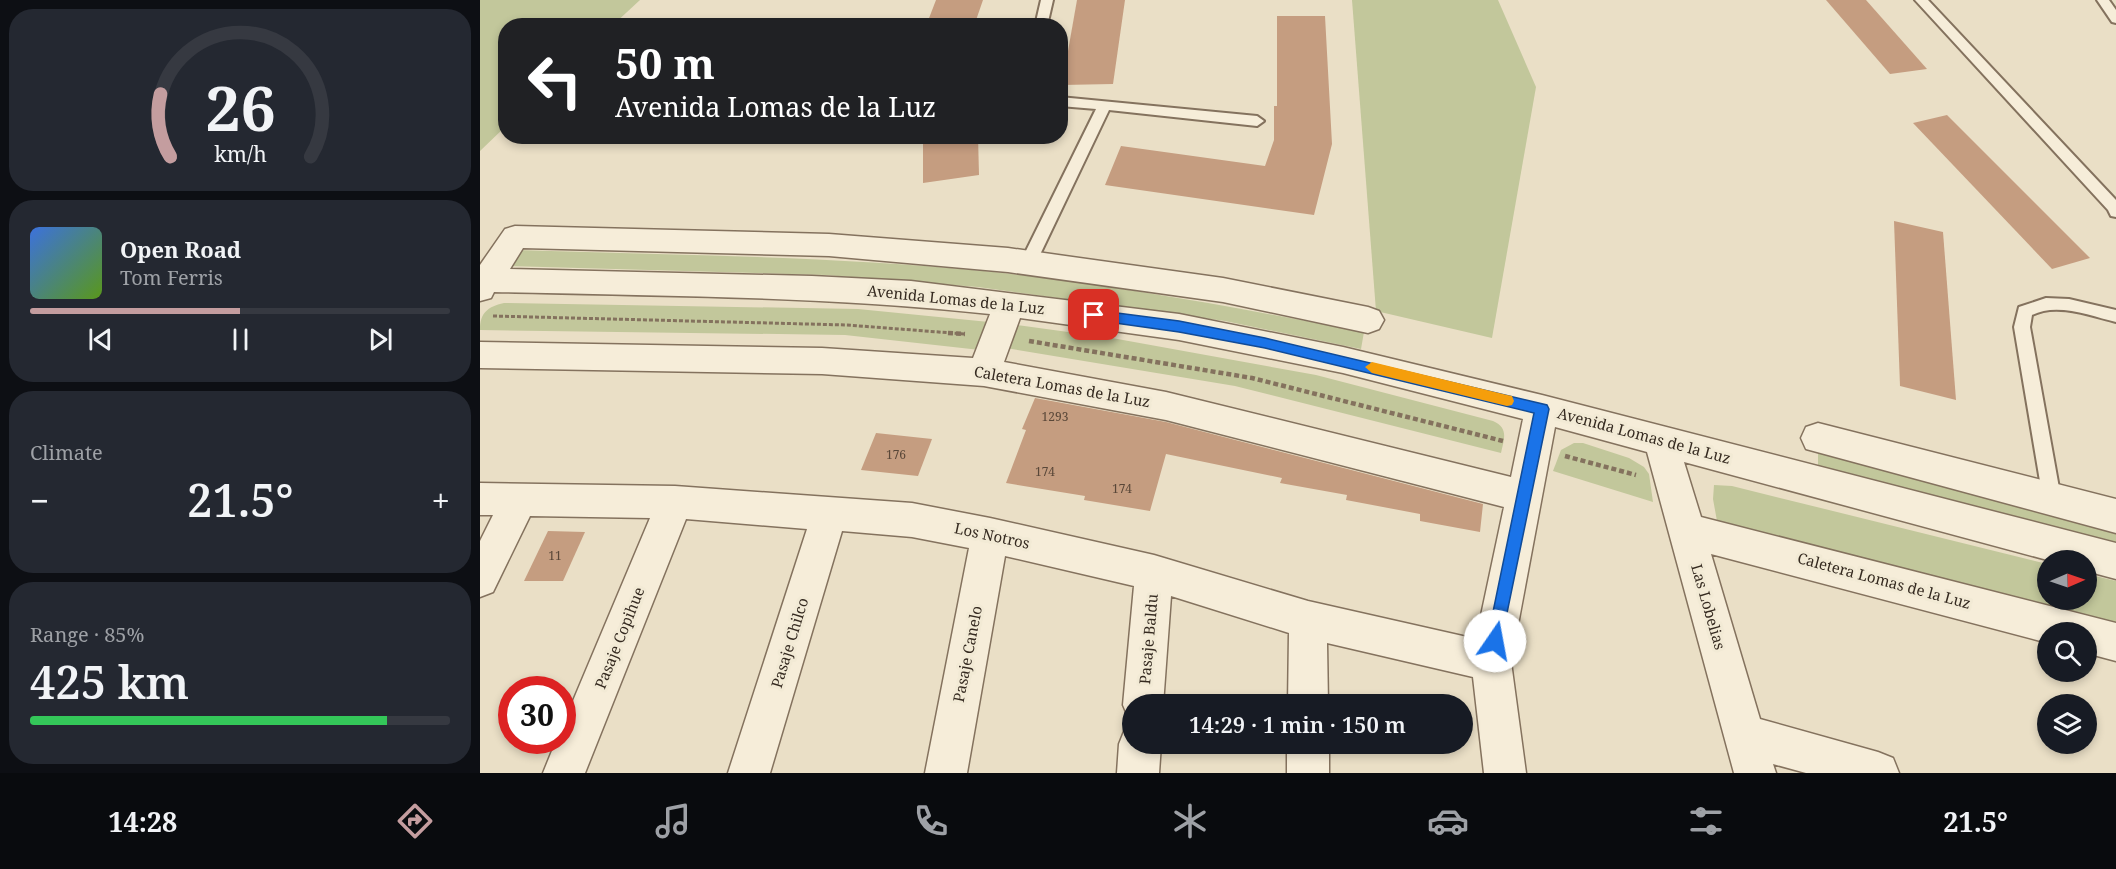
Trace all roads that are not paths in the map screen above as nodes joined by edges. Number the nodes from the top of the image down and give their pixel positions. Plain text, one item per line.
1 (1047, 0) edge
2 (1921, 0) edge
3 (2103, 0) edge
4 (1043, 18) edge
5 (2116, 19) edge
6 (1068, 102) edge
7 (1105, 105) junction
8 (1257, 121) dead end
9 (2116, 212) edge
10 (1028, 263) junction
11 (483, 284) edge
12 (1010, 304) junction
13 (2116, 316) edge
14 (1368, 320) dead end
15 (480, 355) edge
16 (984, 372) junction
17 (1542, 409) junction
18 (1818, 438) dead end
19 (1661, 441) junction
20 (1524, 496) junction
21 (520, 498) junction
22 (480, 499) edge
23 (2052, 500) junction
24 (675, 502) junction
25 (830, 513) junction
26 (2116, 516) edge
27 (1685, 530) junction
28 (990, 535) junction
29 (2116, 561) edge
30 (1154, 573) junction
31 (480, 579) edge
32 (1308, 620) junction
33 (2042, 622) edge
34 (2097, 636) edge
35 (2116, 642) edge
36 (1491, 662) junction
37 (1144, 694) edge
38 (1308, 694) edge
39 (1139, 754) edge
40 (1308, 754) edge
41 (1750, 754) edge
42 (564, 773) edge
43 (749, 773) edge
44 (946, 773) edge
45 (1138, 773) edge
46 (1308, 773) edge
47 (1505, 773) edge
48 (1878, 773) edge

1 - 4 lane
2 - 9 lane
3 - 5 lane
6 - 7 lane
7 - 8 lane
7 - 10 lane
10 - 11 street
10 - 14 street
11 - 12 street, Avenida Lomas de la Luz
12 - 16 street
12 - 17 street, Avenida Lomas de la Luz
13 - 23 lane
15 - 16 street, Caletera Lomas de la Luz
16 - 20 street, Caletera Lomas de la Luz
17 - 19 street, Avenida Lomas de la Luz
17 - 20 street
18 - 23 street
19 - 27 street, Las Lobelias
19 - 29 street, Avenida Lomas de la Luz
20 - 36 street
21 - 22 street, Los Notros
21 - 24 street, Los Notros
21 - 31 street
23 - 26 street
24 - 25 street, Los Notros
24 - 42 street, Pasaje Copihue
25 - 28 street, Los Notros
25 - 43 street, Pasaje Chilco
27 - 33 street, Caletera Lomas de la Luz
27 - 41 street, Las Lobelias
28 - 30 street, Los Notros
28 - 44 street, Pasaje Canelo
30 - 32 street, Los Notros
30 - 37 street, Pasaje Baldu
32 - 36 street, Los Notros
32 - 38 street
34 - 35 street, Caletera Lomas de la Luz
36 - 47 street
39 - 45 street
40 - 46 street
41 - 48 street

